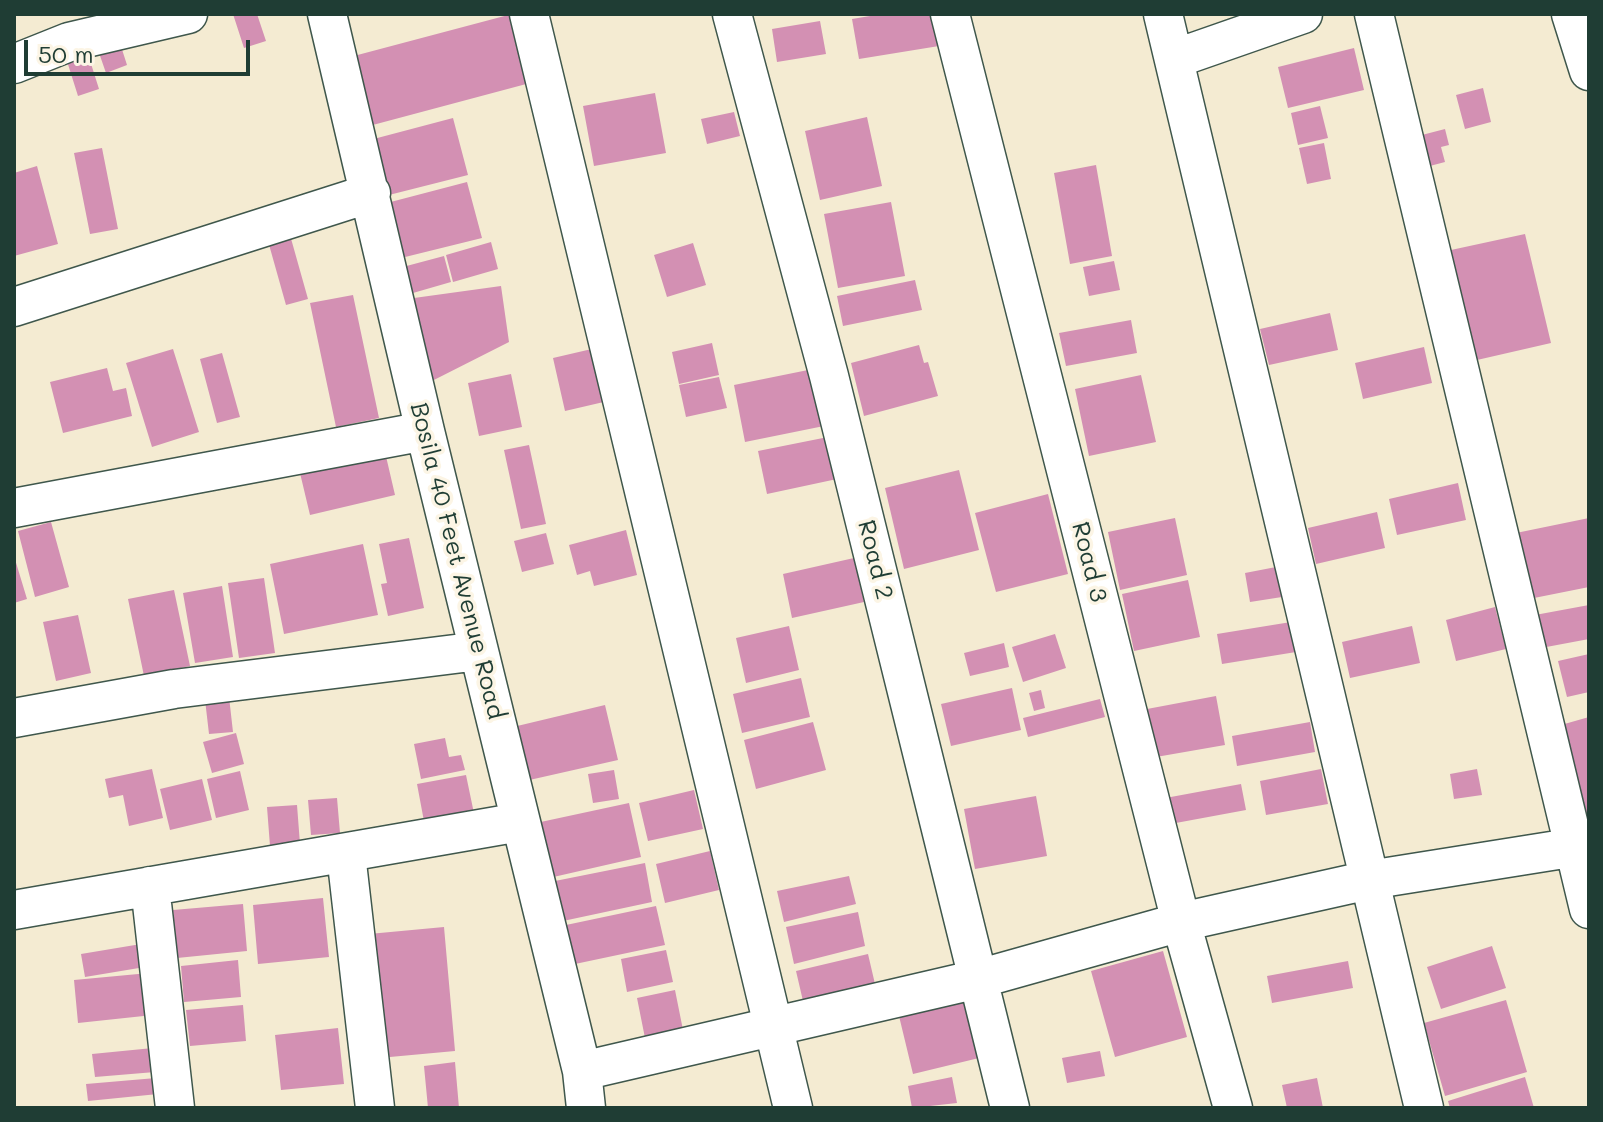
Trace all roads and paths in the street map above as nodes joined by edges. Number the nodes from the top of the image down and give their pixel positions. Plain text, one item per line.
1 (188, 14) edge
2 (327, 14) edge
3 (529, 14) edge
4 (732, 14) edge
5 (950, 14) edge
6 (1163, 14) edge
7 (1303, 14) edge
8 (1374, 14) edge
9 (1571, 14) edge
10 (66, 28) edge
11 (1174, 59) junction
12 (14, 64) edge
13 (1589, 71) edge
14 (371, 193) junction
15 (14, 307) edge
16 (425, 431) junction
17 (14, 508) edge
18 (479, 651) junction
19 (14, 718) edge
20 (520, 822) junction
21 (1582, 847) edge
22 (346, 854) junction
23 (1369, 880) junction
24 (150, 886) junction
25 (1589, 909) edge
26 (14, 910) edge
27 (1181, 922) junction
28 (978, 979) junction
29 (772, 1026) junction
30 (584, 1090) edge
31 (175, 1108) edge
32 (375, 1108) edge
33 (793, 1108) edge
34 (1010, 1108) edge
35 (1233, 1108) edge
36 (1424, 1108) edge

1 - 10 street
2 - 14 street, Bosila 40 Feet Avenue Road
3 - 29 street
4 - 28 street, Road 2
5 - 27 street, Road 3
6 - 11 street
7 - 11 street
8 - 21 street
9 - 13 street
10 - 12 street
11 - 23 street
14 - 15 street
14 - 16 street, Bosila 40 Feet Avenue Road
16 - 17 street
16 - 18 street, Bosila 40 Feet Avenue Road
18 - 19 street
18 - 20 street, Bosila 40 Feet Avenue Road
20 - 22 street
20 - 30 street, Bosila 40 Feet Avenue Road
21 - 23 street
21 - 25 street
22 - 24 street
22 - 32 street
23 - 27 street
23 - 36 street
24 - 26 street
24 - 31 street
27 - 28 street
27 - 35 street, Road 3
28 - 29 street
28 - 34 street, Road 2
29 - 30 street
29 - 33 street

